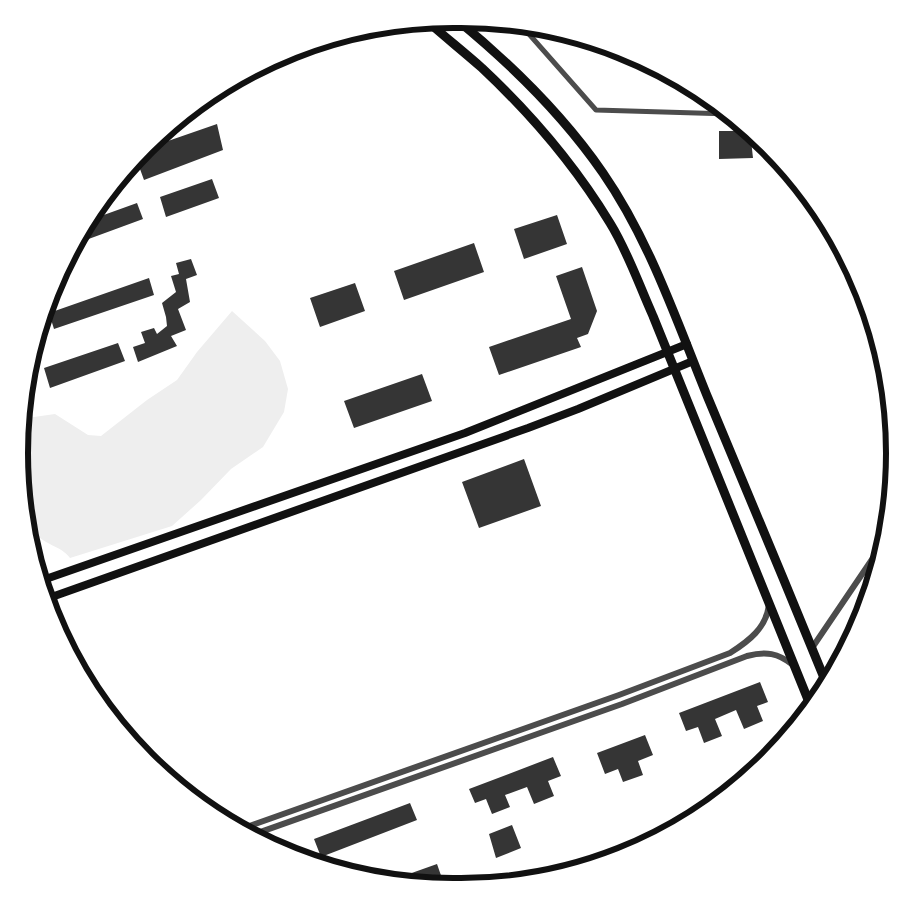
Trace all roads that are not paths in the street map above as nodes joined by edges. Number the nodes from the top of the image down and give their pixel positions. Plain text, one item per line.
1 (435, 28) edge
2 (466, 28) edge
3 (528, 33) edge
4 (718, 114) edge
5 (687, 344) junction
6 (668, 352) junction
7 (693, 361) junction
8 (674, 369) junction
9 (873, 558) edge
10 (47, 578) edge
11 (53, 597) edge
12 (770, 601) junction
13 (812, 648) junction
14 (796, 668) junction
15 (823, 677) edge
16 (808, 699) edge
17 (249, 826) edge
18 (261, 832) edge

1 - 6 main road
2 - 5 main road
3 - 4 street
5 - 6 main road
5 - 7 main road
6 - 8 main road
6 - 10 main road
7 - 8 main road
7 - 13 main road
8 - 11 main road
8 - 12 main road
9 - 13 street
12 - 14 main road
12 - 17 street
13 - 15 main road
14 - 16 main road
14 - 18 street

